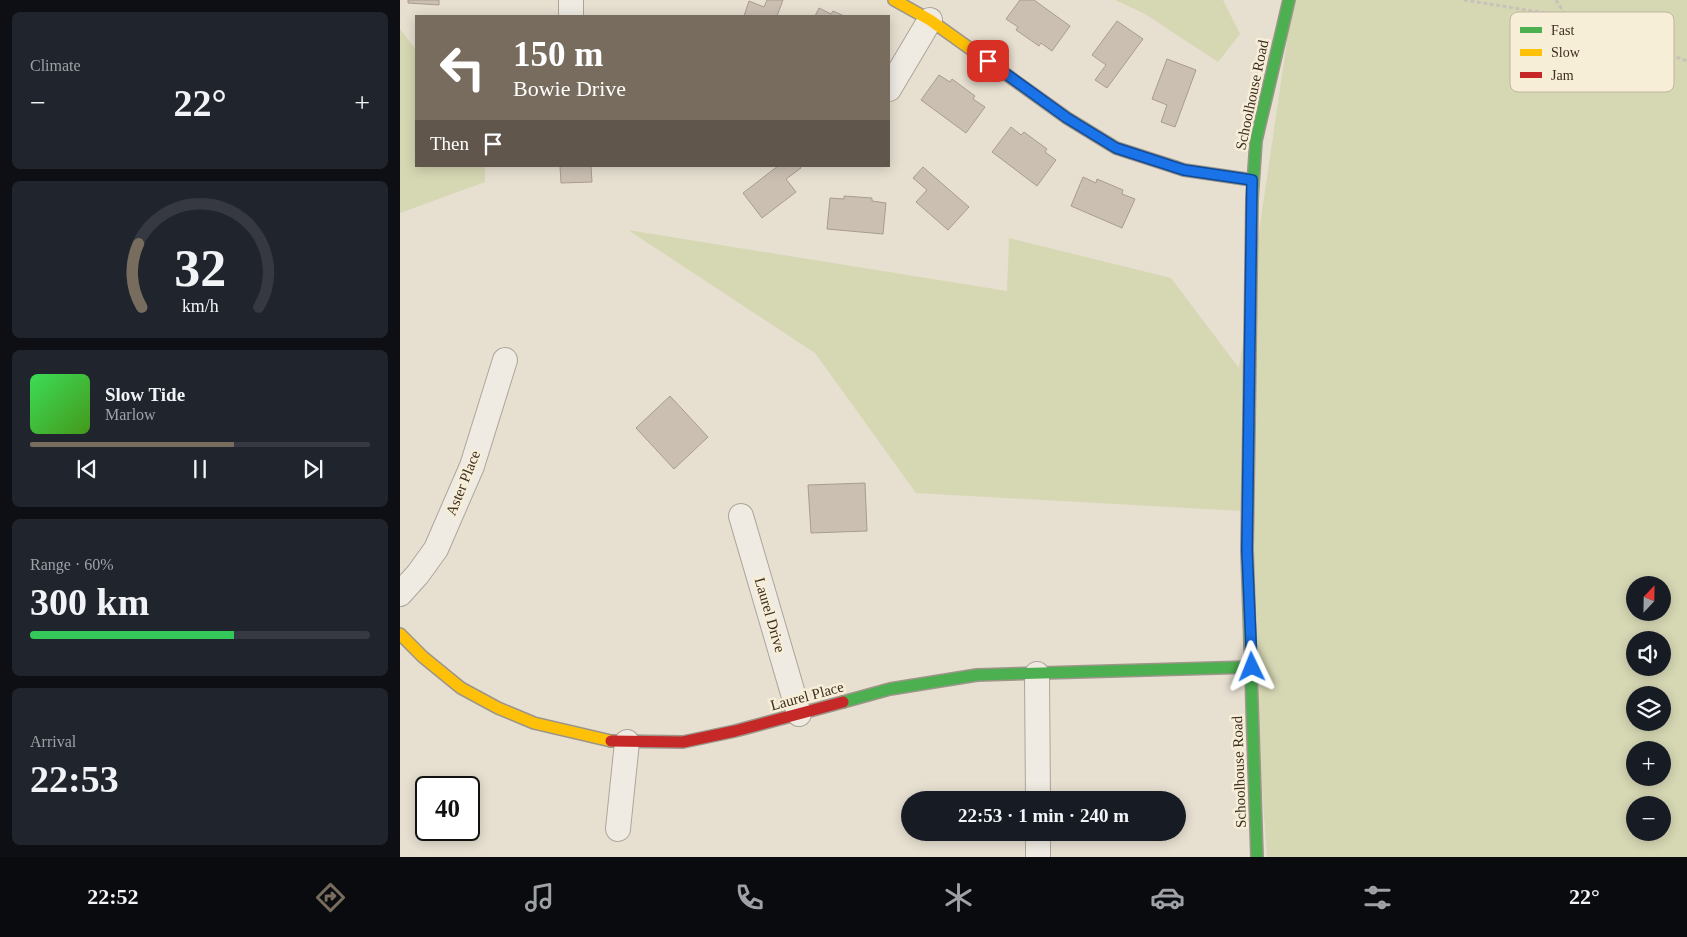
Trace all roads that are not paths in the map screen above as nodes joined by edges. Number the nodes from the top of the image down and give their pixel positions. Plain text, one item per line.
1 (571, 0) edge
2 (894, 0) edge
3 (1289, 0) edge
4 (571, 15) edge
5 (930, 20) junction
6 (890, 87) edge
7 (1252, 180) junction
8 (505, 360) dead end
9 (741, 516) dead end
10 (400, 594) edge
11 (400, 634) edge
12 (1252, 667) junction
13 (1037, 674) junction
14 (799, 714) junction
15 (627, 742) junction
16 (1038, 791) edge
17 (618, 829) dead end
18 (1038, 841) edge
19 (1038, 857) edge
20 (1257, 857) edge

1 - 4 street
2 - 5 street
3 - 7 street, Schoolhouse Road
5 - 6 street
5 - 7 street
7 - 12 street, Schoolhouse Road
8 - 10 street, Aster Place
9 - 14 street, Laurel Drive
11 - 15 street, Laurel Place
12 - 13 street, Laurel Place
12 - 20 street, Schoolhouse Road
13 - 14 street, Laurel Place
13 - 16 street
14 - 15 street, Laurel Place
15 - 17 street
18 - 19 street

